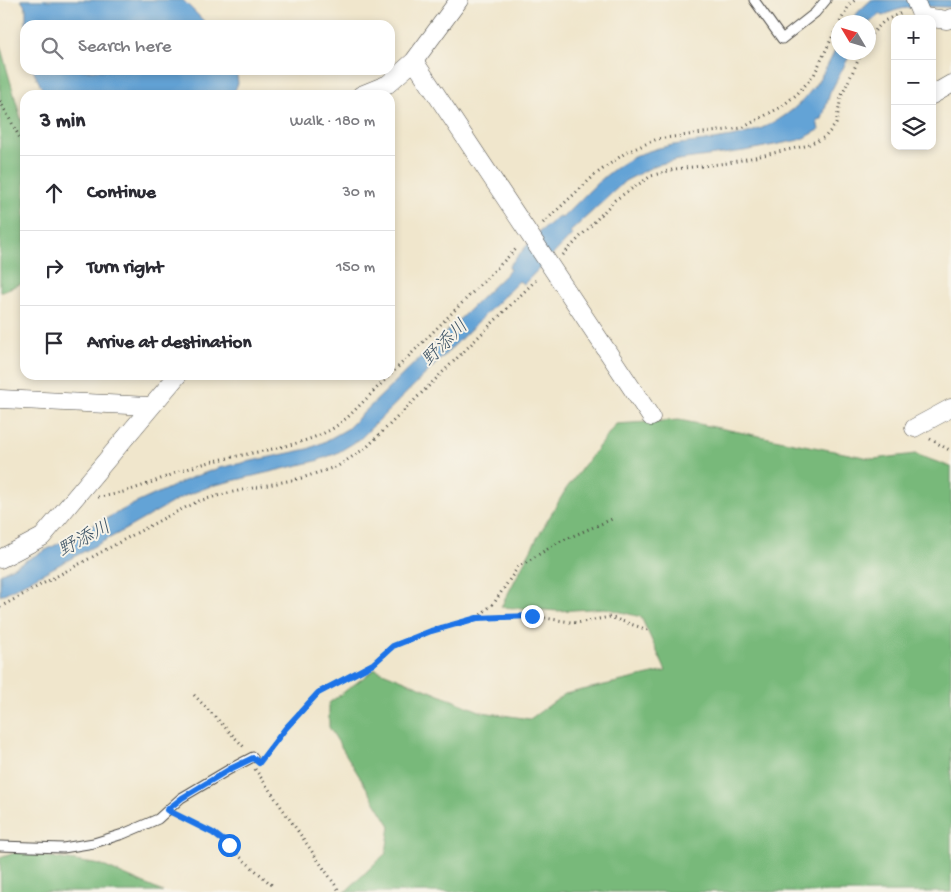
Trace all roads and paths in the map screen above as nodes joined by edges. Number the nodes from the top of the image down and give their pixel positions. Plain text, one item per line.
1 (459, 0) edge
2 (754, 0) edge
3 (826, 0) edge
4 (856, 0) edge
5 (919, 8) edge
6 (844, 15) edge
7 (951, 18) edge
8 (876, 30) edge
9 (831, 40) edge
10 (858, 60) edge
11 (414, 61) junction
12 (951, 84) edge
13 (373, 90) edge
14 (936, 93) edge
15 (0, 100) edge
16 (20, 138) edge
17 (531, 235) junction
18 (551, 264) junction
19 (395, 371) edge
20 (173, 380) edge
21 (386, 380) edge
22 (0, 399) edge
23 (150, 406) junction
24 (951, 408) edge
25 (651, 418) dead end
26 (914, 428) dead end
27 (74, 500) junction
28 (612, 519) dead end
29 (0, 559) edge
30 (0, 608) edge
31 (477, 618) junction
32 (648, 630) dead end
33 (194, 695) dead end
34 (253, 760) junction
35 (256, 770) junction
36 (167, 810) junction
37 (0, 846) edge
38 (272, 885) dead end
39 (340, 892) edge

1 - 11 street
2 - 3 lane
4 - 6 path
5 - 7 street
5 - 8 path
9 - 17 path
10 - 18 path
11 - 13 street
11 - 17 street
12 - 14 street
15 - 16 path
17 - 18 street
17 - 19 path
18 - 25 street
18 - 30 path
20 - 23 street
21 - 27 path
22 - 23 street
23 - 27 street
24 - 26 street
27 - 29 street
28 - 31 path
31 - 32 path
31 - 34 path
33 - 34 path
34 - 35 path
34 - 35 path
34 - 36 lane
35 - 39 path
36 - 37 lane
36 - 38 path

